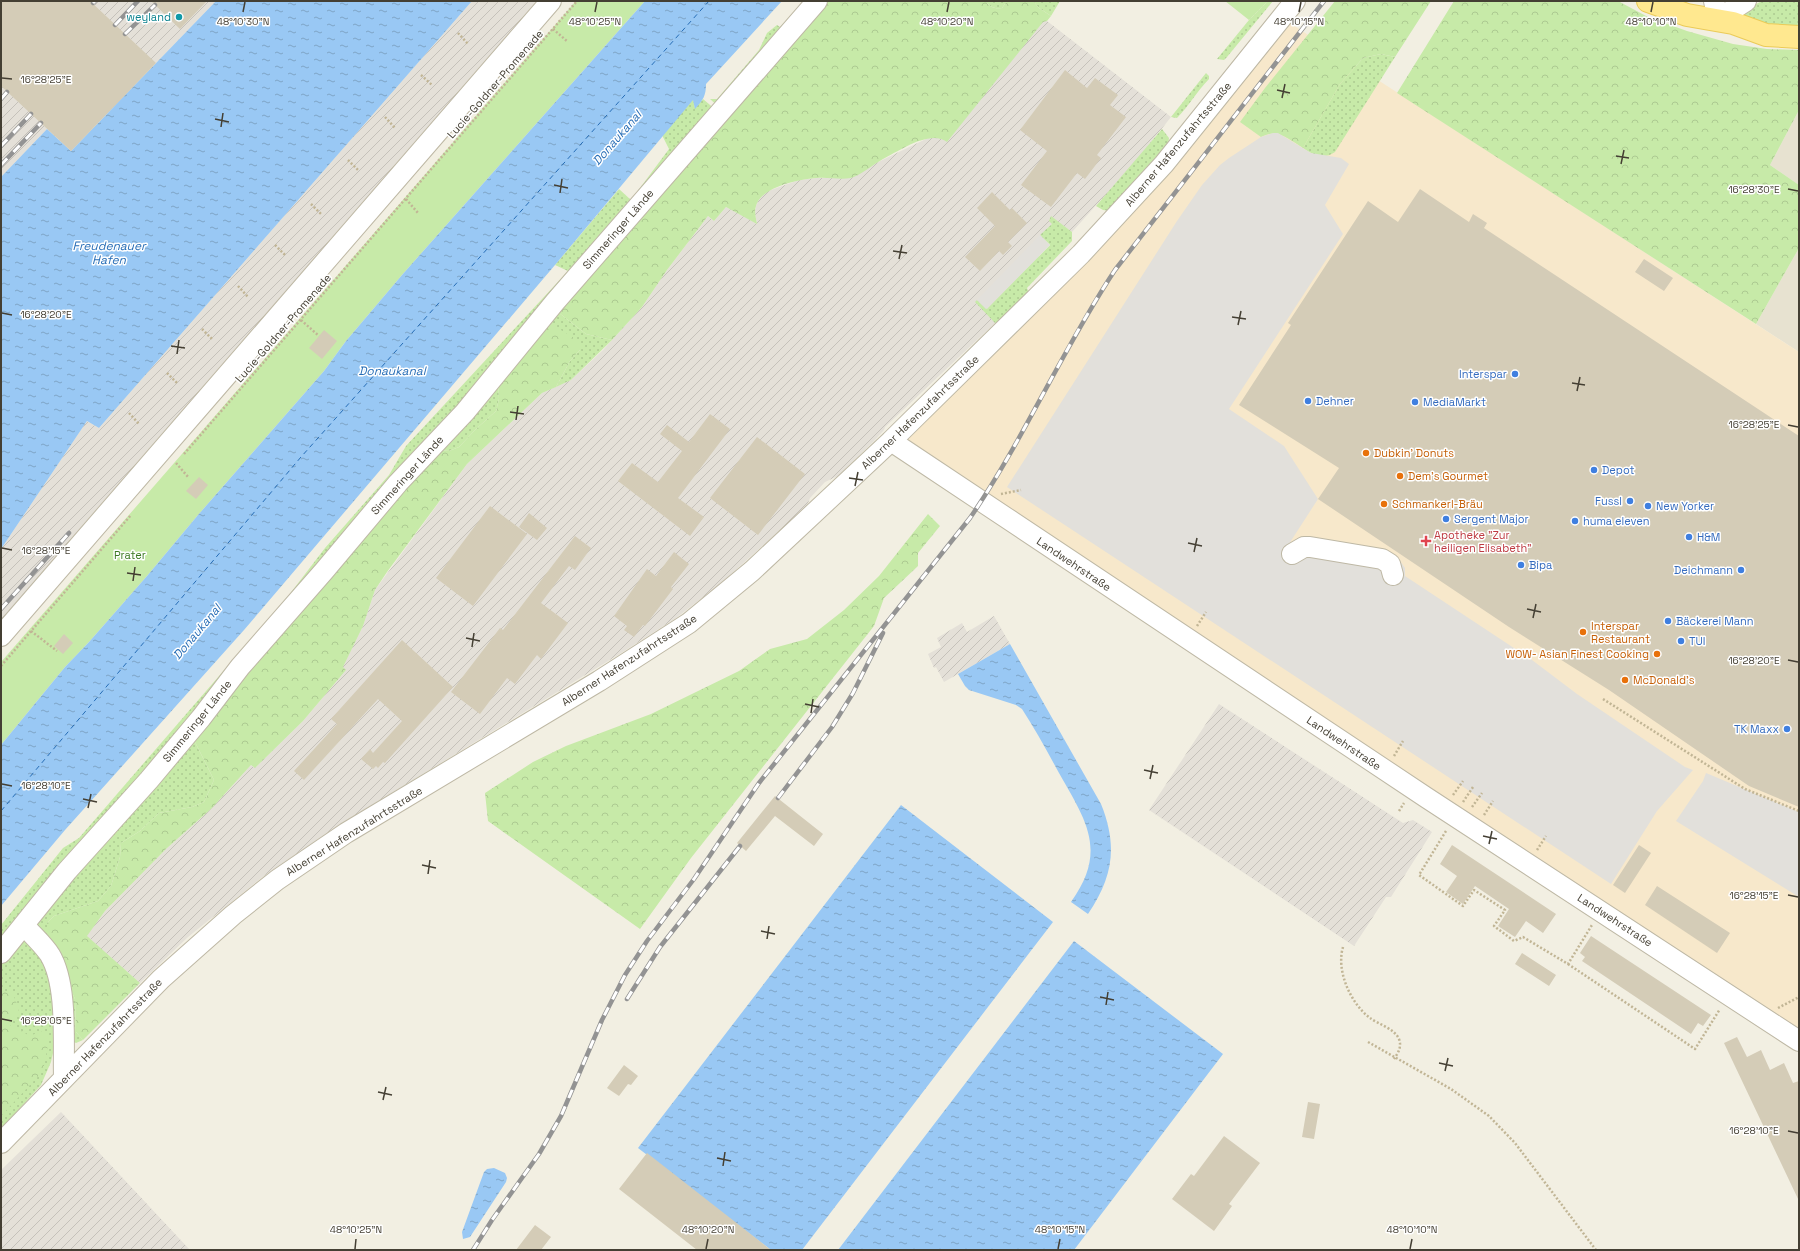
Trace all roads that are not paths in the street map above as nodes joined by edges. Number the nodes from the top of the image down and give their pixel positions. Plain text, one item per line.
1 (551, 1) edge
2 (817, 1) edge
3 (1295, 1) edge
4 (1648, 1) edge
5 (1746, 1) edge
6 (1716, 10) edge
7 (1799, 37) edge
8 (891, 441) junction
9 (1292, 554) dead end
10 (1393, 575) dead end
11 (1, 636) edge
12 (24, 925) junction
13 (1, 953) edge
14 (1799, 1041) edge
15 (64, 1078) junction
16 (1, 1143) edge

1 - 11 street
2 - 12 street, Simmeringer Lände
3 - 8 street, Alberner Hafenzufahrtsstraße
4 - 6 main road
5 - 6 street
6 - 7 main road
8 - 14 street, Landwehrstraße
8 - 15 street, Alberner Hafenzufahrtsstraße
9 - 10 street
12 - 13 street, Simmeringer Lände
12 - 15 street
15 - 16 street, Alberner Hafenzufahrtsstraße

